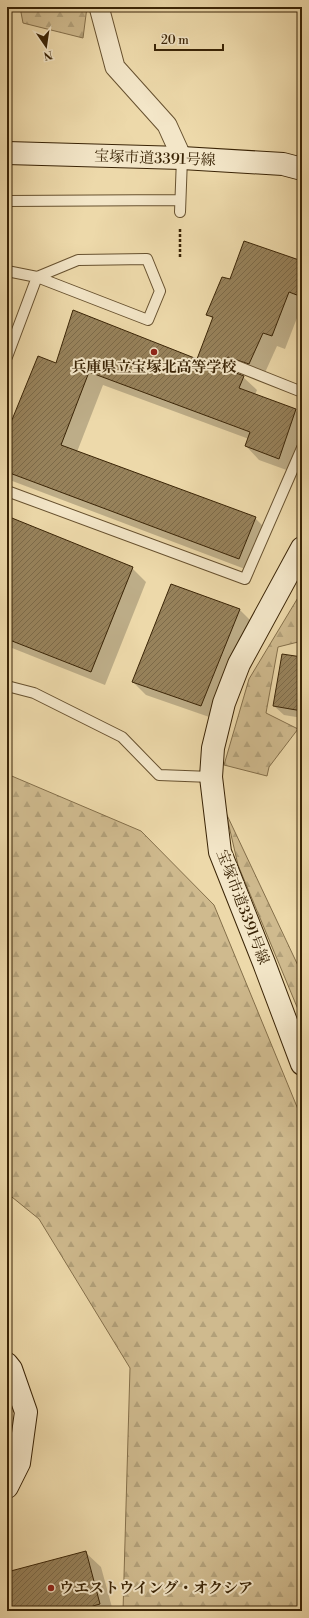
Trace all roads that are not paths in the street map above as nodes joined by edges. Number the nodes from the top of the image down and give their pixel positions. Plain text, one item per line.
1 (99, 7) edge
2 (7, 153) edge
3 (182, 158) junction
4 (302, 168) edge
5 (180, 200) junction
6 (7, 202) edge
7 (180, 212) road end
8 (7, 271) edge
9 (37, 277) junction
10 (7, 357) edge
11 (229, 364) dead end
12 (302, 392) edge
13 (302, 448) edge
14 (7, 491) edge
15 (302, 548) edge
16 (7, 686) edge
17 (211, 777) junction
18 (302, 1064) edge
19 (7, 1364) edge
20 (7, 1487) edge

1 - 3 street
2 - 3 street, 宝塚市道3391号線
3 - 4 street, 宝塚市道3391号線
3 - 5 lane
5 - 6 lane
5 - 7 lane
8 - 9 lane
9 - 9 lane
9 - 10 lane
11 - 12 lane
13 - 14 lane
15 - 17 street, 宝塚市道3391号線
16 - 17 lane
17 - 18 street, 宝塚市道3391号線
19 - 20 street

